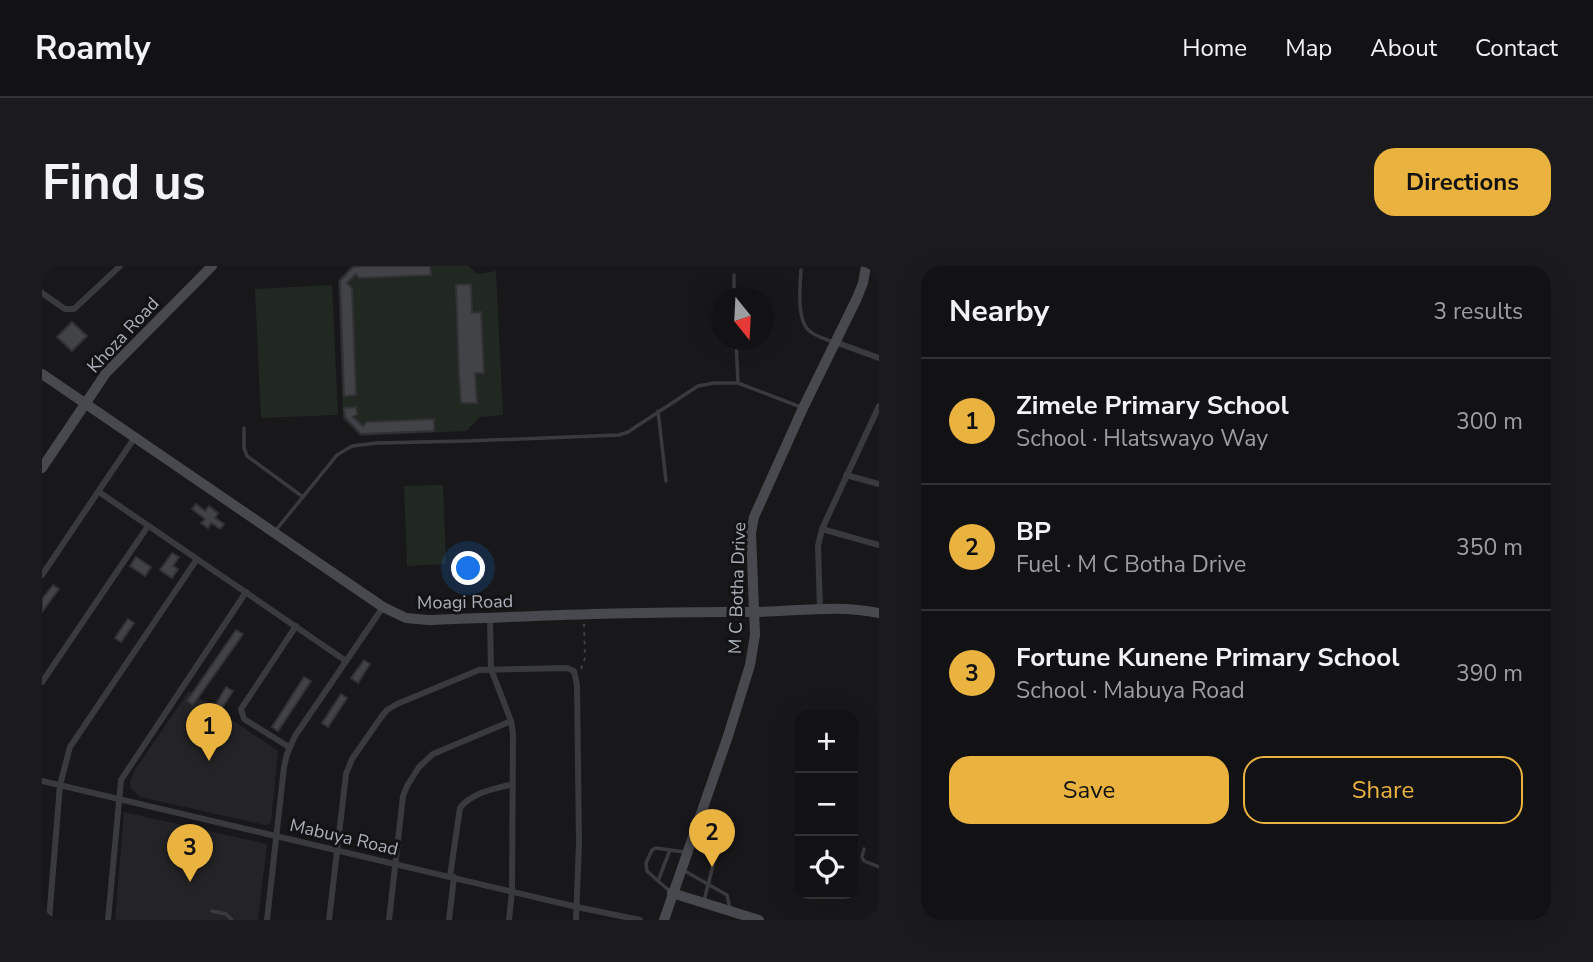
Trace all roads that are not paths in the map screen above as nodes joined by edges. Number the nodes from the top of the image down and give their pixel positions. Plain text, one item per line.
1 (120, 266) edge
2 (212, 266) edge
3 (866, 266) edge
4 (801, 270) dead end
5 (734, 275) dead end
6 (734, 287) edge
7 (42, 293) edge
8 (834, 342) junction
9 (736, 350) edge
10 (879, 358) edge
11 (42, 374) edge
12 (738, 383) junction
13 (85, 403) junction
14 (879, 406) edge
15 (803, 408) junction
16 (658, 411) junction
17 (876, 421) edge
18 (244, 428) dead end
19 (135, 437) junction
20 (42, 468) edge
21 (846, 475) junction
22 (666, 481) dead end
23 (879, 484) edge
24 (99, 492) junction
25 (303, 496) junction
26 (148, 526) junction
27 (822, 529) junction
28 (275, 532) junction
29 (879, 545) edge
30 (197, 559) junction
31 (42, 575) edge
32 (247, 593) junction
33 (383, 607) junction
34 (820, 608) junction
35 (755, 612) junction
36 (879, 613) edge
37 (490, 617) junction
38 (296, 626) junction
39 (346, 661) junction
40 (491, 669) junction
41 (42, 682) edge
42 (511, 722) junction
43 (289, 747) junction
44 (42, 781) edge
45 (513, 784) junction
46 (60, 785) junction
47 (118, 799) junction
48 (277, 835) junction
49 (692, 839) junction
50 (864, 849) dead end
51 (337, 850) junction
52 (670, 850) junction
53 (687, 852) junction
54 (395, 864) junction
55 (879, 866) edge
56 (681, 869) junction
57 (452, 877) junction
58 (658, 881) junction
59 (708, 884) junction
60 (512, 891) junction
61 (673, 893) junction
62 (704, 903) junction
63 (577, 907) junction
64 (212, 911) dead end
65 (730, 911) junction
66 (49, 920) edge
67 (108, 920) edge
68 (232, 920) edge
69 (267, 920) edge
70 (329, 920) edge
71 (388, 920) edge
72 (449, 920) edge
73 (509, 920) edge
74 (576, 920) edge
75 (640, 920) edge
76 (664, 920) edge
77 (759, 920) edge

1 - 7 street
2 - 13 street, Khoza Road
3 - 8 street, M C Botha Drive
4 - 8 lane
5 - 6 lane
8 - 10 street
8 - 15 street, M C Botha Drive
9 - 12 lane
11 - 13 street, Moagi Road
12 - 15 lane
12 - 16 lane
13 - 19 street, Moagi Road
13 - 20 street, Khoza Road
14 - 17 street
15 - 35 street, M C Botha Drive
16 - 22 lane
16 - 25 lane
17 - 21 street
18 - 25 lane
19 - 24 street
19 - 28 street, Moagi Road
21 - 23 street
21 - 27 street
24 - 26 street
24 - 31 street
25 - 28 lane
26 - 30 street
26 - 41 street
27 - 29 street
27 - 34 street
28 - 33 street, Moagi Road
30 - 32 street
30 - 46 street
32 - 38 street
32 - 47 street
33 - 37 street, Moagi Road
33 - 39 street
34 - 35 street, Moagi Road
34 - 36 street, Moagi Road
35 - 37 street, Moagi Road
35 - 49 street, M C Botha Drive
37 - 40 street
38 - 39 street
38 - 43 street
39 - 43 street
40 - 42 street
40 - 51 street
40 - 63 street
42 - 45 street
42 - 54 street
43 - 48 street
44 - 46 street, Mabuya Road
45 - 57 street
45 - 60 street
46 - 47 street, Mabuya Road
46 - 66 street
47 - 48 street, Mabuya Road
47 - 67 street
48 - 51 street, Mabuya Road
48 - 69 street
49 - 53 street, M C Botha Drive
49 - 59 lane
50 - 55 lane
51 - 54 street, Mabuya Road
51 - 70 street
52 - 53 lane
52 - 58 lane
52 - 58 lane
53 - 56 street, M C Botha Drive
54 - 57 street, Mabuya Road
54 - 71 street
56 - 59 lane
56 - 61 street, M C Botha Drive
57 - 60 street, Mabuya Road
57 - 72 street
58 - 61 lane
59 - 62 lane
59 - 65 lane
60 - 63 street, Mabuya Road
60 - 73 street
61 - 62 street
61 - 76 street, M C Botha Drive
62 - 65 street
63 - 74 street
63 - 75 street, Mabuya Road
64 - 68 lane
65 - 77 street

